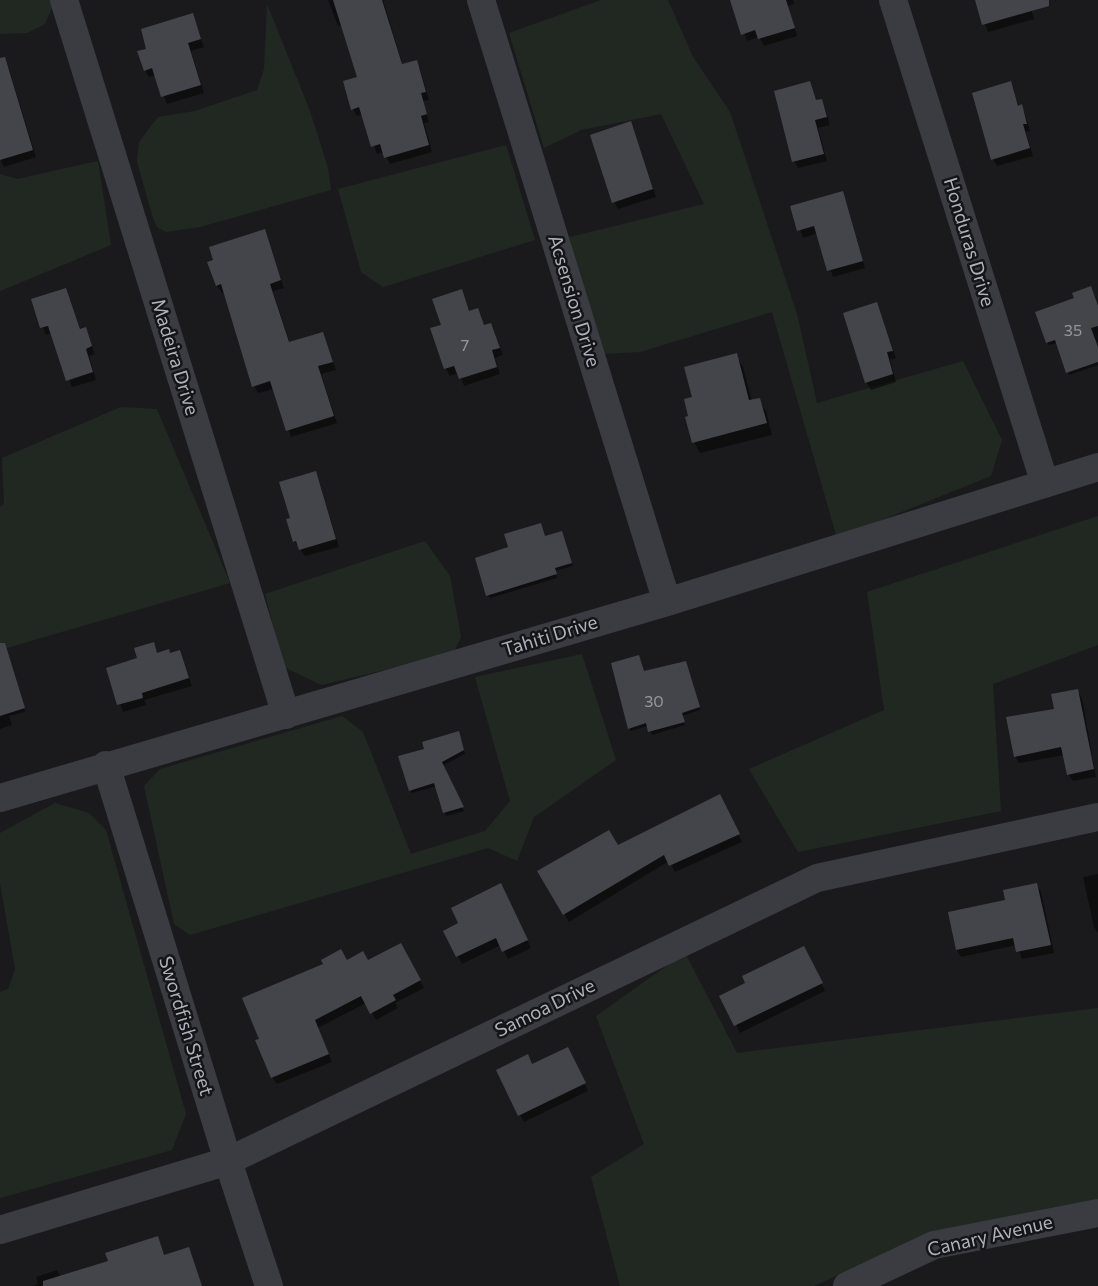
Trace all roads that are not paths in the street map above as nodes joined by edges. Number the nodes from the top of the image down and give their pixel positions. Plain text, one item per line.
1 (64, 0) edge
2 (481, 0) edge
3 (893, 0) edge
4 (1098, 467) edge
5 (1045, 484) junction
6 (667, 601) junction
7 (286, 715) junction
8 (106, 765) junction
9 (0, 798) edge
10 (1098, 817) edge
11 (228, 1161) junction
12 (1098, 1213) edge
13 (0, 1230) edge
14 (270, 1286) edge
15 (847, 1286) edge

1 - 7 street, Madeira Drive
2 - 6 street, Acsension Drive
3 - 5 street, Honduras Drive
4 - 5 street, Tahiti Drive
5 - 6 street, Tahiti Drive
6 - 7 street, Tahiti Drive
7 - 8 street, Tahiti Drive
8 - 9 street, Tahiti Drive
8 - 11 street, Swordfish Street
10 - 11 street, Samoa Drive
11 - 13 street, Samoa Drive
11 - 14 street, Swordfish Street
12 - 15 street, Canary Avenue

